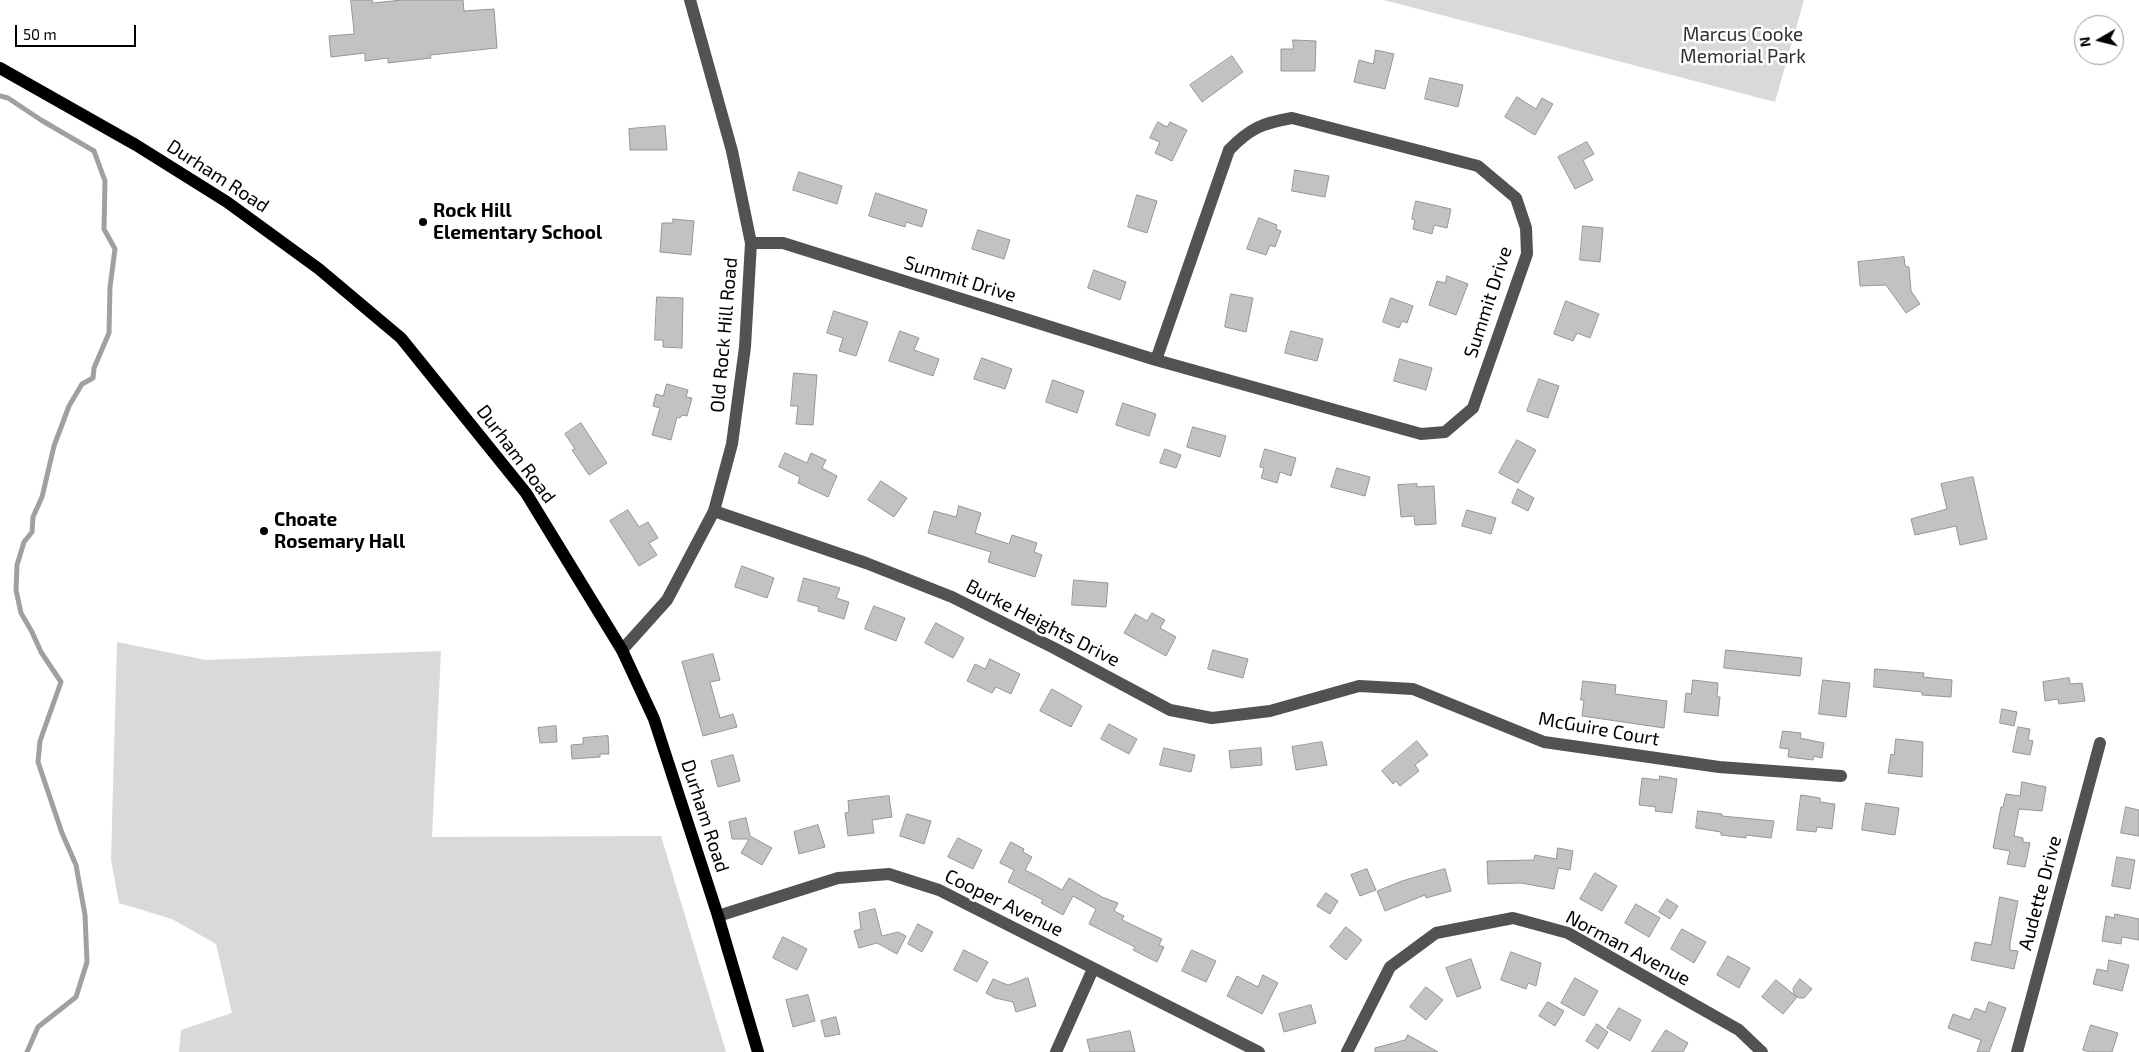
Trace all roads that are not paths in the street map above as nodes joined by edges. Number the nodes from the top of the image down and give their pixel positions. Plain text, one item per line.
1 (690, 0) edge
2 (0, 68) edge
3 (751, 243) junction
4 (1156, 360) junction
5 (714, 511) junction
6 (622, 650) junction
7 (1359, 686) joint
8 (2100, 743) dead end
9 (1841, 776) dead end
10 (718, 916) junction
11 (1093, 969) junction
12 (758, 1052) edge
13 (1056, 1052) edge
14 (1259, 1052) edge
15 (1347, 1052) edge
16 (1762, 1052) edge
17 (2018, 1052) edge

1 - 3 street, Old Rock Hill Road
2 - 6 main road, Durham Road
3 - 4 street, Summit Drive
3 - 5 street, Old Rock Hill Road
4 - 4 street, Summit Drive
5 - 6 street, Old Rock Hill Road
5 - 7 street, Burke Heights Drive
6 - 10 main road, Durham Road
7 - 9 street, McGuire Court
8 - 17 street, Audette Drive
10 - 11 street, Cooper Avenue
10 - 12 main road, Durham Road
11 - 13 street
11 - 14 street, Cooper Avenue
15 - 16 street, Norman Avenue

